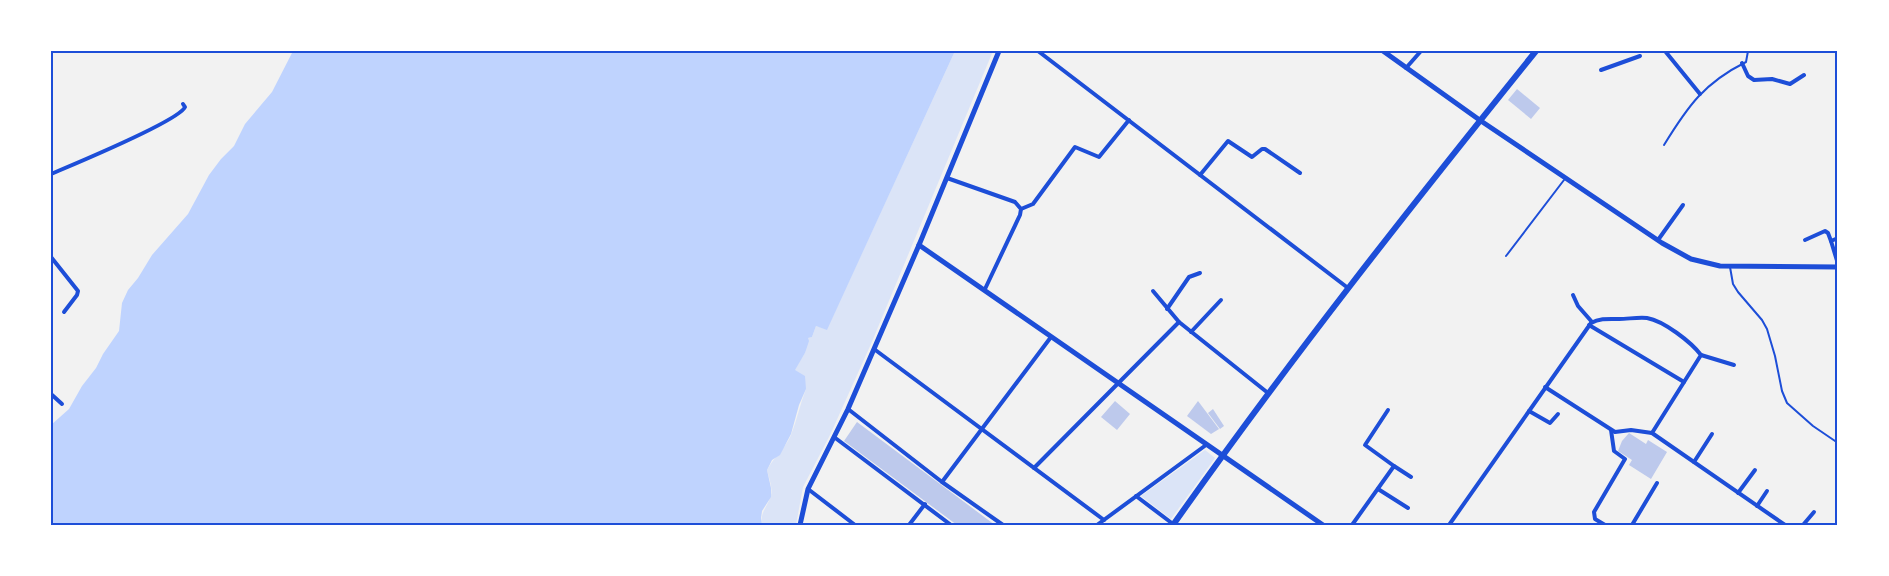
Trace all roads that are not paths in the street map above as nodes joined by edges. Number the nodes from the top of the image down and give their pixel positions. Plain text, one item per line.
1 (999, 51) edge
2 (1038, 51) edge
3 (1383, 51) edge
4 (1421, 51) edge
5 (1536, 51) edge
6 (1665, 51) edge
7 (1748, 51) edge
8 (1640, 56) dead end
9 (1742, 63) junction
10 (1406, 68) junction
11 (1601, 70) dead end
12 (1804, 75) dead end
13 (1700, 94) junction
14 (183, 104) dead end
15 (1129, 120) junction
16 (1481, 122) junction
17 (1664, 145) dead end
18 (1300, 173) dead end
19 (51, 174) edge
20 (1200, 175) junction
21 (1566, 177) junction
22 (947, 178) junction
23 (1683, 205) dead end
24 (1021, 209) junction
25 (1838, 238) edge
26 (1658, 240) junction
27 (1805, 240) dead end
28 (1831, 241) junction
29 (919, 245) junction
30 (51, 256) edge
31 (1506, 256) dead end
32 (1838, 266) edge
33 (1730, 267) junction
34 (1200, 273) dead end
35 (1348, 288) junction
36 (985, 289) junction
37 (1153, 291) dead end
38 (1573, 295) dead end
39 (1221, 300) dead end
40 (1167, 309) junction
41 (64, 312) dead end
42 (1179, 322) junction
43 (1591, 324) junction
44 (1191, 332) junction
45 (1052, 336) junction
46 (874, 349) junction
47 (1701, 355) junction
48 (1734, 365) dead end
49 (1684, 382) junction
50 (1118, 383) junction
51 (1545, 387) junction
52 (1268, 393) junction
53 (51, 394) edge
54 (62, 404) dead end
55 (848, 409) junction
56 (1388, 410) dead end
57 (1529, 411) junction
58 (1558, 414) dead end
59 (982, 429) junction
60 (1611, 430) junction
61 (1652, 433) junction
62 (1712, 434) dead end
63 (834, 437) junction
64 (1838, 442) edge
65 (1206, 445) junction
66 (1222, 456) junction
67 (1694, 462) junction
68 (1394, 466) junction
69 (1034, 468) junction
70 (1755, 470) dead end
71 (1411, 477) dead end
72 (942, 482) junction
73 (1657, 483) dead end
74 (808, 489) junction
75 (1378, 489) junction
76 (1767, 491) dead end
77 (1738, 493) junction
78 (1136, 496) junction
79 (925, 504) junction
80 (1757, 506) junction
81 (1408, 508) dead end
82 (1814, 512) dead end
83 (1104, 520) junction
84 (800, 525) edge
85 (855, 525) edge
86 (909, 525) edge
87 (951, 525) edge
88 (1003, 525) edge
89 (1097, 525) edge
90 (1174, 525) edge
91 (1323, 525) edge
92 (1352, 525) edge
93 (1449, 525) edge
94 (1605, 525) edge
95 (1632, 525) edge
96 (1785, 525) edge
97 (1803, 525) edge

1 - 22 street
2 - 15 street
3 - 10 street
4 - 10 street
5 - 16 main road
6 - 13 street
7 - 9 lane
8 - 11 street
9 - 12 street
9 - 13 lane
10 - 16 street
13 - 17 lane
14 - 19 street
15 - 20 street
15 - 24 street
16 - 21 street
16 - 35 main road
18 - 20 street
20 - 35 street
21 - 26 street
21 - 31 lane
22 - 24 street
22 - 29 street
23 - 26 street
24 - 36 street
25 - 28 street
26 - 33 street
27 - 28 street
28 - 32 street
29 - 36 street
29 - 46 street
30 - 41 street
32 - 33 street
33 - 64 lane
34 - 40 street
35 - 52 main road
36 - 45 street
37 - 40 street
38 - 43 street
39 - 44 street
40 - 42 street
42 - 44 street
42 - 50 street
43 - 47 street
43 - 49 street
43 - 51 street
44 - 52 street
45 - 50 street
45 - 59 street
46 - 55 street
46 - 59 street
47 - 48 street
47 - 49 street
49 - 61 street
50 - 65 street
50 - 69 street
51 - 57 street
51 - 60 street
52 - 66 main road
53 - 54 street
55 - 63 street
55 - 72 street
56 - 68 street
57 - 58 street
57 - 93 street
59 - 69 street
59 - 72 street
60 - 61 street
60 - 94 street
61 - 67 street
62 - 67 street
63 - 74 street
63 - 79 street
65 - 66 street
65 - 78 street
66 - 90 main road
66 - 91 street
67 - 77 street
68 - 71 street
68 - 75 street
69 - 83 street
70 - 77 street
72 - 88 street
73 - 95 street
74 - 84 street
74 - 85 street
75 - 81 street
75 - 92 street
76 - 80 street
77 - 80 street
78 - 83 street
78 - 90 street
79 - 86 street
79 - 87 street
80 - 96 street
82 - 97 street
83 - 89 street

